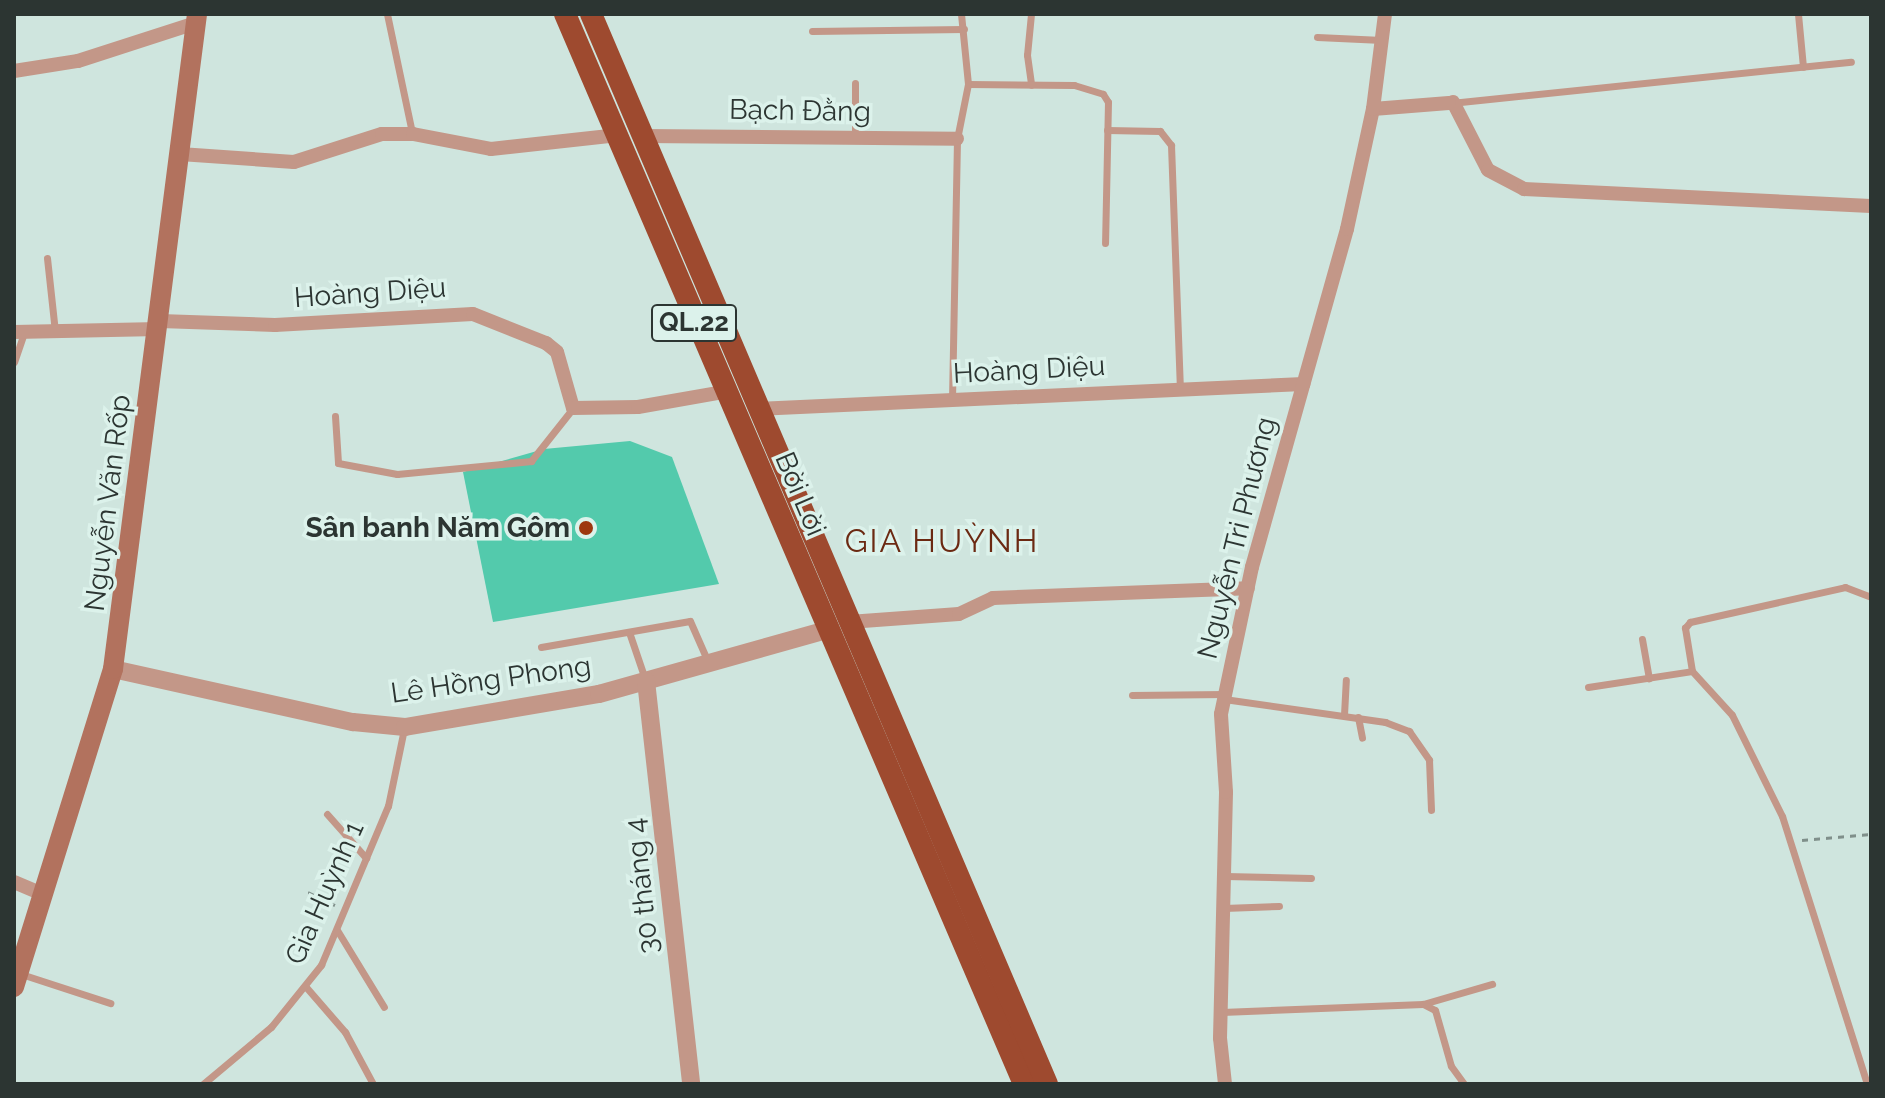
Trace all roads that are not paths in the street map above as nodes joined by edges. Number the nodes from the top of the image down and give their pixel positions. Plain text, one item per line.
1 (387, 14) edge
2 (565, 14) edge
3 (591, 14) edge
4 (961, 14) edge
5 (1031, 14) edge
6 (1385, 14) edge
7 (1798, 14) edge
8 (197, 18) edge
9 (964, 29) junction
10 (812, 31) dead end
11 (1317, 37) dead end
12 (1382, 40) junction
13 (1851, 62) dead end
14 (1803, 67) junction
15 (14, 71) edge
16 (855, 83) dead end
17 (968, 84) junction
18 (1031, 85) junction
19 (1447, 103) junction
20 (1373, 109) junction
21 (1107, 130) junction
22 (413, 134) junction
23 (618, 135) junction
24 (642, 136) junction
25 (855, 138) junction
26 (957, 139) junction
27 (180, 154) junction
28 (1871, 206) edge
29 (1105, 243) dead end
30 (47, 258) dead end
31 (159, 325) junction
32 (19, 332) edge
33 (55, 332) junction
34 (14, 362) edge
35 (1303, 384) junction
36 (1180, 389) junction
37 (723, 392) junction
38 (952, 400) junction
39 (573, 408) junction
40 (757, 409) junction
41 (335, 416) dead end
42 (1248, 588) junction
43 (1871, 597) edge
44 (849, 622) junction
45 (826, 630) junction
46 (629, 632) junction
47 (1642, 639) dead end
48 (541, 647) dead end
49 (708, 664) junction
50 (113, 669) junction
51 (1692, 671) junction
52 (1649, 678) junction
53 (1346, 680) dead end
54 (646, 681) junction
55 (1588, 687) dead end
56 (1132, 695) dead end
57 (1224, 697) junction
58 (1344, 715) junction
59 (1358, 717) junction
60 (405, 727) junction
61 (1362, 738) dead end
62 (1431, 810) dead end
63 (327, 814) dead end
64 (366, 858) junction
65 (1225, 876) junction
66 (1311, 878) dead end
67 (14, 882) edge
68 (45, 895) junction
69 (1279, 906) dead end
70 (1224, 908) junction
71 (337, 930) junction
72 (16, 980) edge
73 (1492, 984) dead end
74 (306, 987) junction
75 (110, 1003) dead end
76 (1423, 1004) junction
77 (384, 1007) dead end
78 (1222, 1012) junction
79 (203, 1084) edge
80 (373, 1084) edge
81 (691, 1084) edge
82 (1024, 1084) edge
83 (1047, 1084) edge
84 (1225, 1084) edge
85 (1464, 1084) edge
86 (1867, 1084) edge

1 - 22 lane
2 - 23 highway, Bời Lời / QL.22
3 - 24 highway, Bời Lời / QL.22
4 - 9 lane
5 - 18 lane
6 - 12 street, Nguyễn Tri Phương
7 - 14 lane
8 - 15 street
8 - 27 main road, Nguyễn Văn Rốp
9 - 10 lane
9 - 17 lane
11 - 12 lane
12 - 20 street, Nguyễn Tri Phương
13 - 14 lane
14 - 19 lane
16 - 25 lane
17 - 18 lane
17 - 26 lane
18 - 21 lane
19 - 20 street
19 - 28 street
20 - 35 street, Nguyễn Tri Phương
21 - 29 lane
21 - 36 lane
22 - 23 street
22 - 27 street
23 - 37 highway, Bời Lời / QL.22
24 - 25 street, Bạch Đằng
24 - 40 highway, Bời Lời / QL.22
25 - 26 street, Bạch Đằng
26 - 38 lane
27 - 31 main road, Nguyễn Văn Rốp
30 - 33 lane
31 - 33 street, Hoàng Diệu
31 - 39 street, Hoàng Diệu
31 - 50 main road, Nguyễn Văn Rốp
32 - 33 street, Hoàng Diệu
32 - 34 lane
35 - 36 street, Hoàng Diệu
35 - 42 street, Nguyễn Tri Phương
36 - 38 street, Hoàng Diệu
37 - 39 street
37 - 45 highway, Bời Lời / QL.22
38 - 40 street, Hoàng Diệu
39 - 41 lane
40 - 44 highway, Bời Lời / QL.22
42 - 44 street
42 - 57 street, Nguyễn Tri Phương
43 - 51 lane
44 - 45 highway
44 - 83 highway, Bời Lời / QL.22
45 - 49 street, Lê Hồng Phong
45 - 82 highway, Bời Lời / QL.22
46 - 48 lane
46 - 49 lane
46 - 54 lane
47 - 52 lane
49 - 54 street, Lê Hồng Phong
50 - 60 street, Lê Hồng Phong
50 - 68 main road, Nguyễn Văn Rốp
51 - 52 lane
51 - 86 lane
52 - 55 lane
53 - 58 lane
54 - 60 street, Lê Hồng Phong
54 - 81 street, 30 tháng 4
56 - 57 lane
57 - 58 lane
57 - 65 street, Nguyễn Tri Phương
58 - 59 lane
59 - 61 lane
59 - 62 lane
60 - 64 lane, Gia Huỳnh 1
63 - 64 lane
64 - 71 lane, Gia Huỳnh 1
65 - 66 lane
65 - 70 street, Nguyễn Tri Phương
67 - 68 street
68 - 72 main road, Nguyễn Văn Rốp
69 - 70 lane
70 - 78 street, Nguyễn Tri Phương
71 - 74 lane, Gia Huỳnh 1
71 - 77 lane
72 - 75 lane
73 - 76 lane
74 - 79 lane, Gia Huỳnh 1
74 - 80 lane
76 - 78 lane
76 - 85 lane
78 - 84 street, Nguyễn Tri Phương

